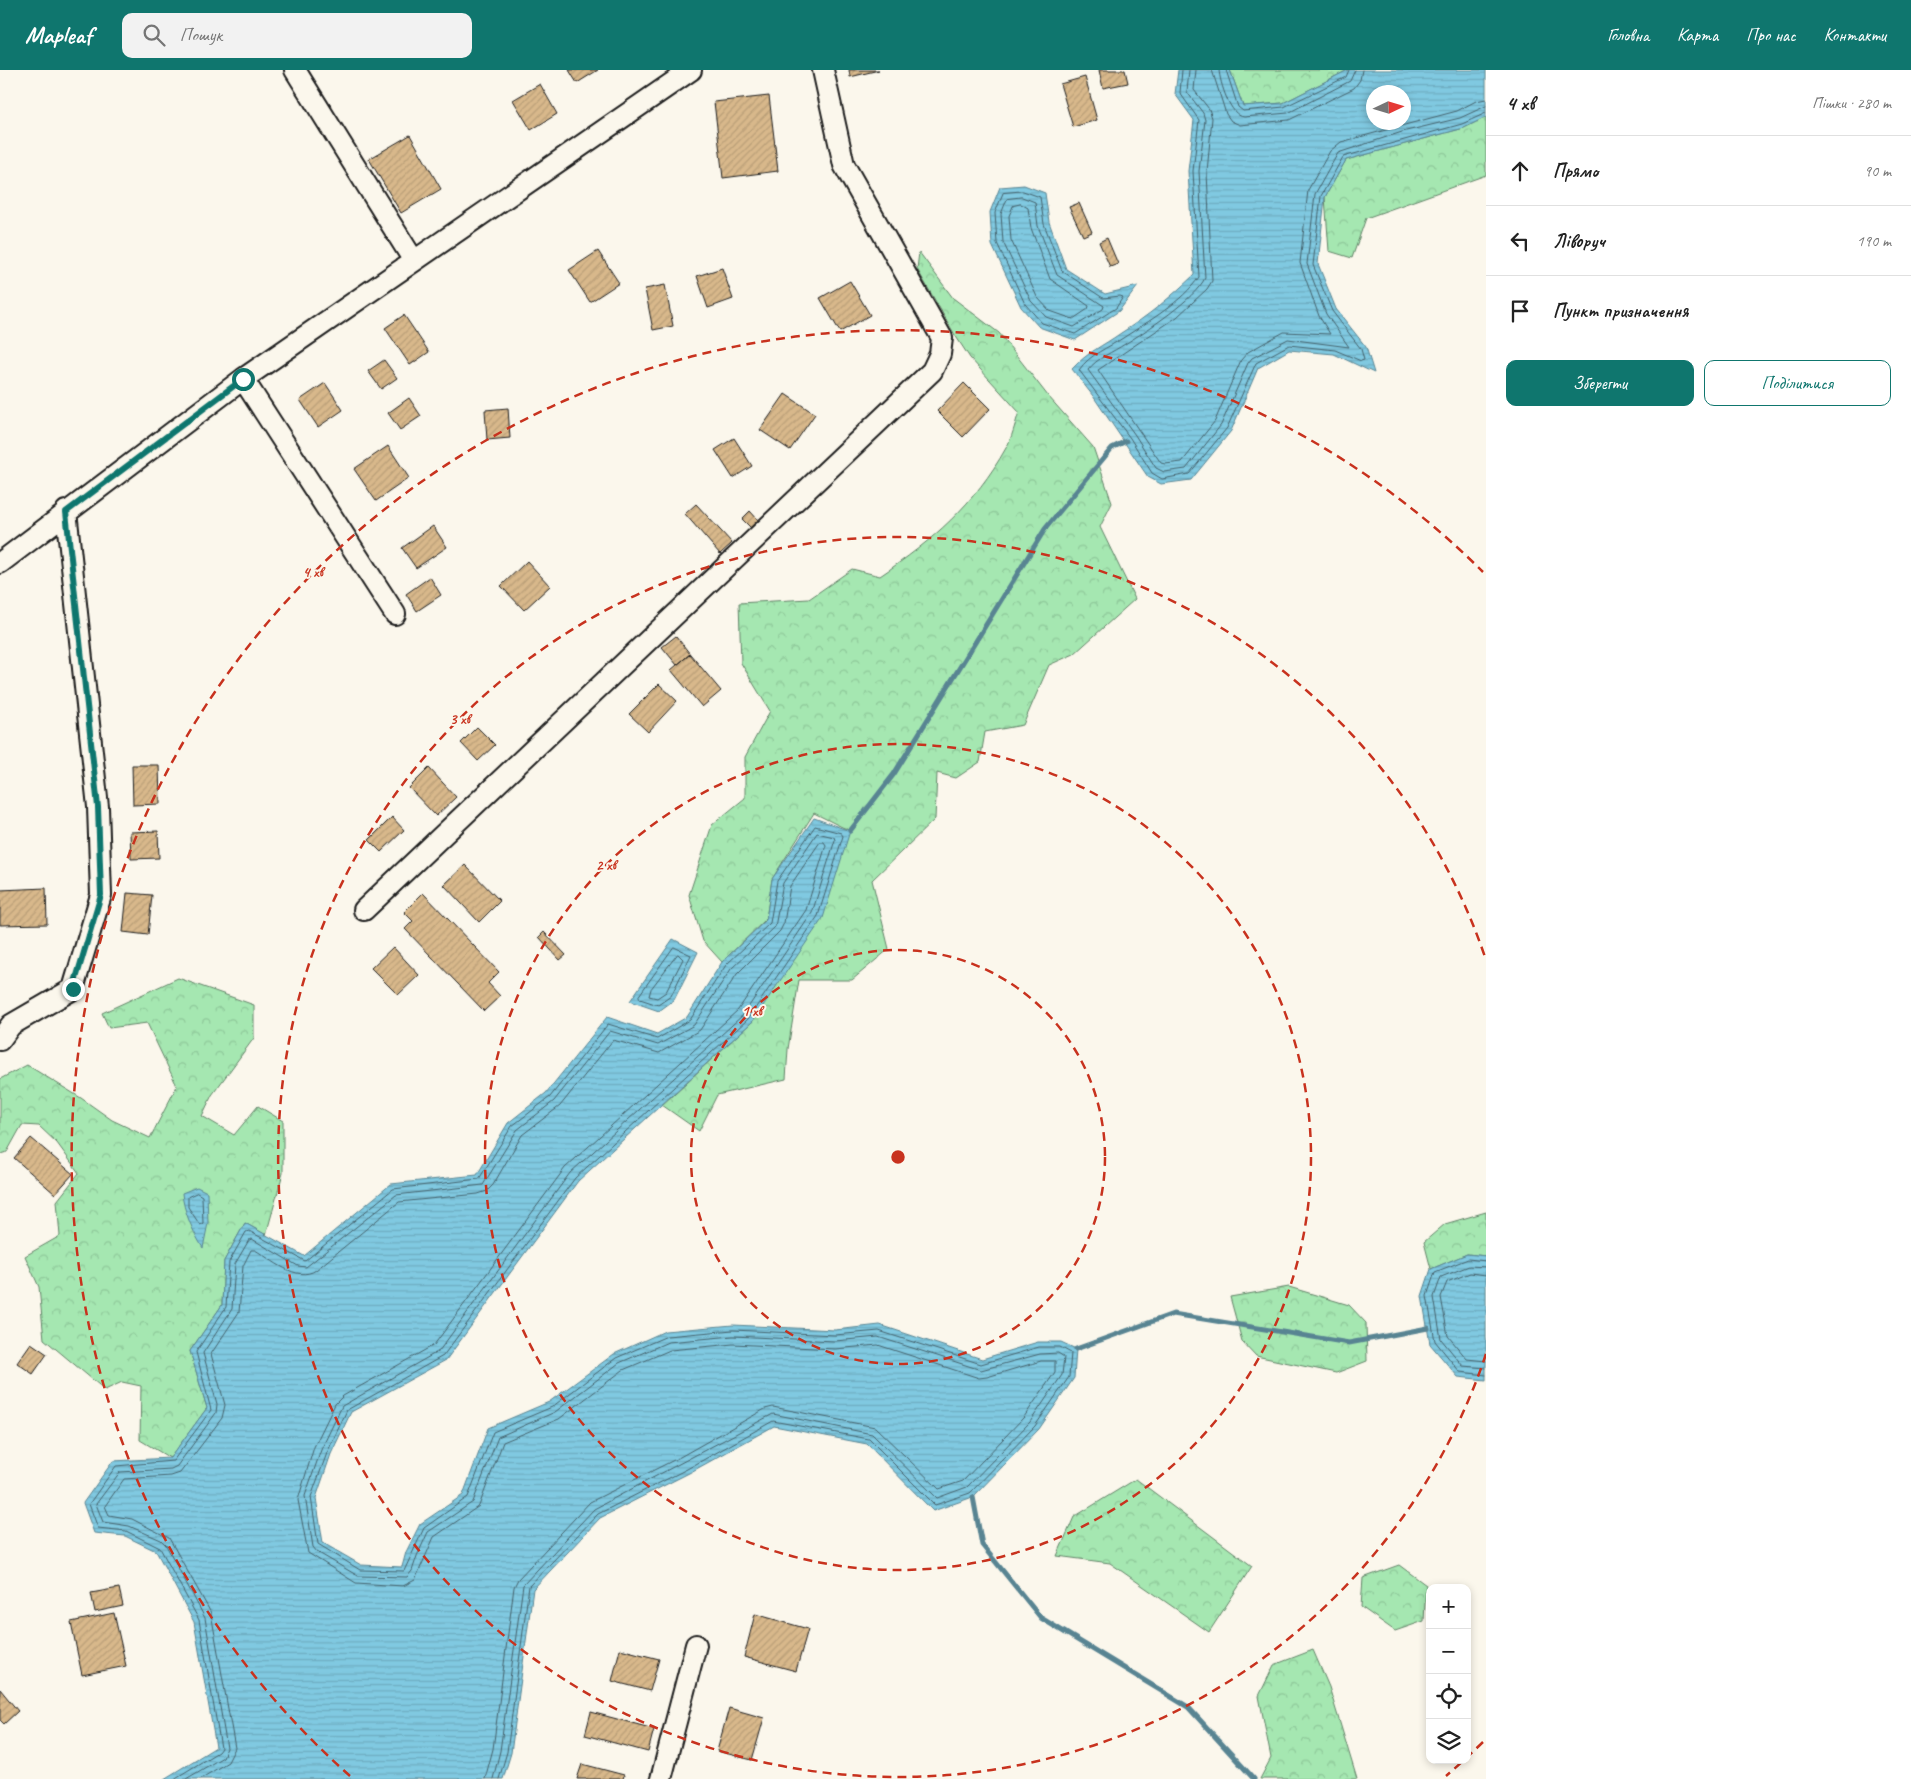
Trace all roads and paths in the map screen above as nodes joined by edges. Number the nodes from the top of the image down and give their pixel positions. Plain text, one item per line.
1 (295, 70) edge
2 (691, 70) edge
3 (823, 70) edge
4 (414, 261) junction
5 (243, 379) junction
6 (66, 512) junction
7 (0, 563) edge
8 (395, 614) dead end
9 (364, 910) dead end
10 (0, 1040) edge
11 (696, 1645) dead end
12 (661, 1779) edge

1 - 4 street
2 - 4 street
3 - 9 street
4 - 5 street
5 - 6 street
5 - 8 street
6 - 7 street
6 - 10 street
11 - 12 street

